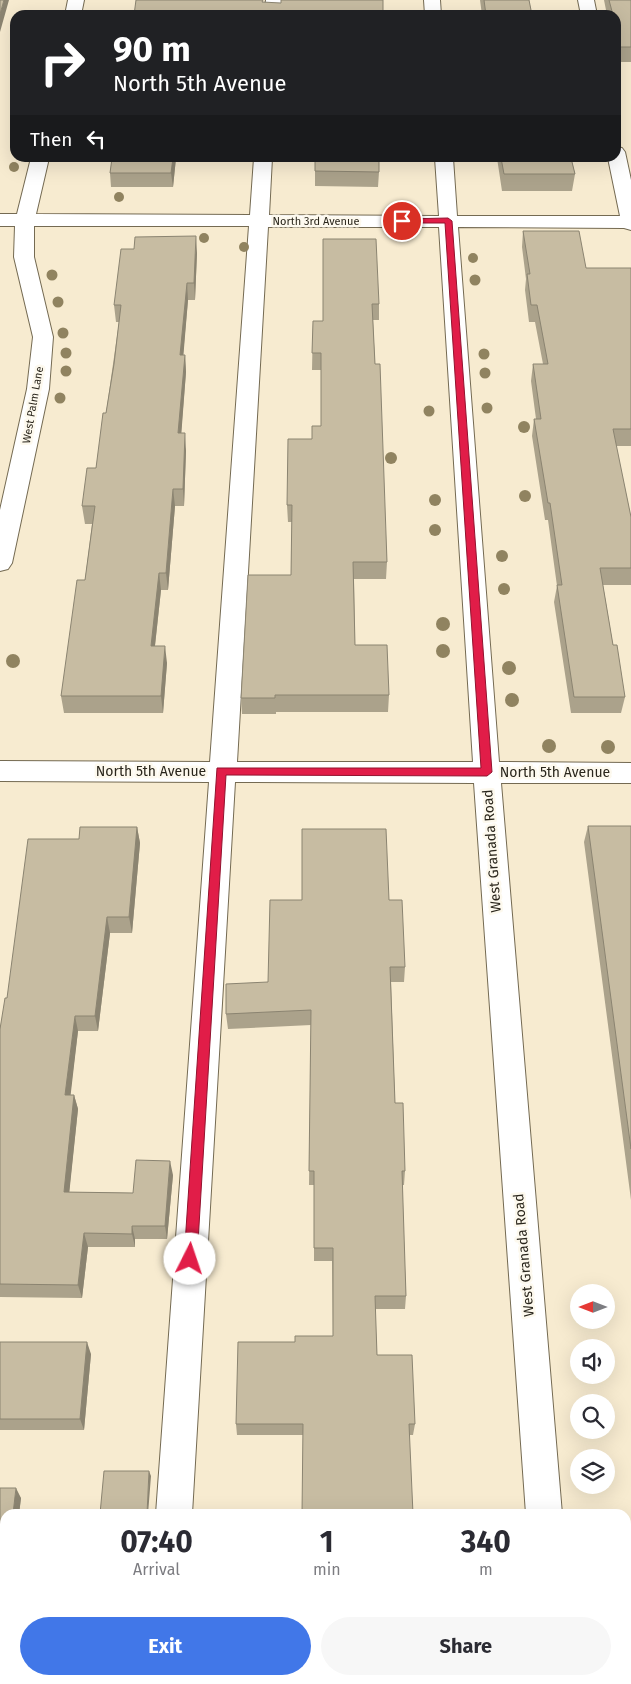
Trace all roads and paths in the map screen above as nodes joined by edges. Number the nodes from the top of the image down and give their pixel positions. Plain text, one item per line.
1 (39, 162) edge
2 (263, 162) edge
3 (444, 162) edge
4 (618, 162) edge
5 (0, 220) edge
6 (26, 220) junction
7 (258, 221) junction
8 (448, 221) junction
9 (631, 223) edge
10 (0, 564) edge
11 (0, 771) edge
12 (221, 771) junction
13 (487, 772) junction
14 (631, 773) edge
15 (174, 1509) edge
16 (544, 1509) edge

1 - 6 street, West Palm Lane
2 - 7 street
3 - 8 street, West Granada Road
4 - 9 street
5 - 6 street, North 3rd Avenue
6 - 7 street, North 3rd Avenue
6 - 10 street, West Palm Lane
7 - 8 street, North 3rd Avenue
7 - 12 street
8 - 9 street, North 3rd Avenue
8 - 13 street, West Granada Road
11 - 12 street, North 5th Avenue
12 - 13 street, North 5th Avenue
12 - 15 street
13 - 14 street, North 5th Avenue
13 - 16 street, West Granada Road

